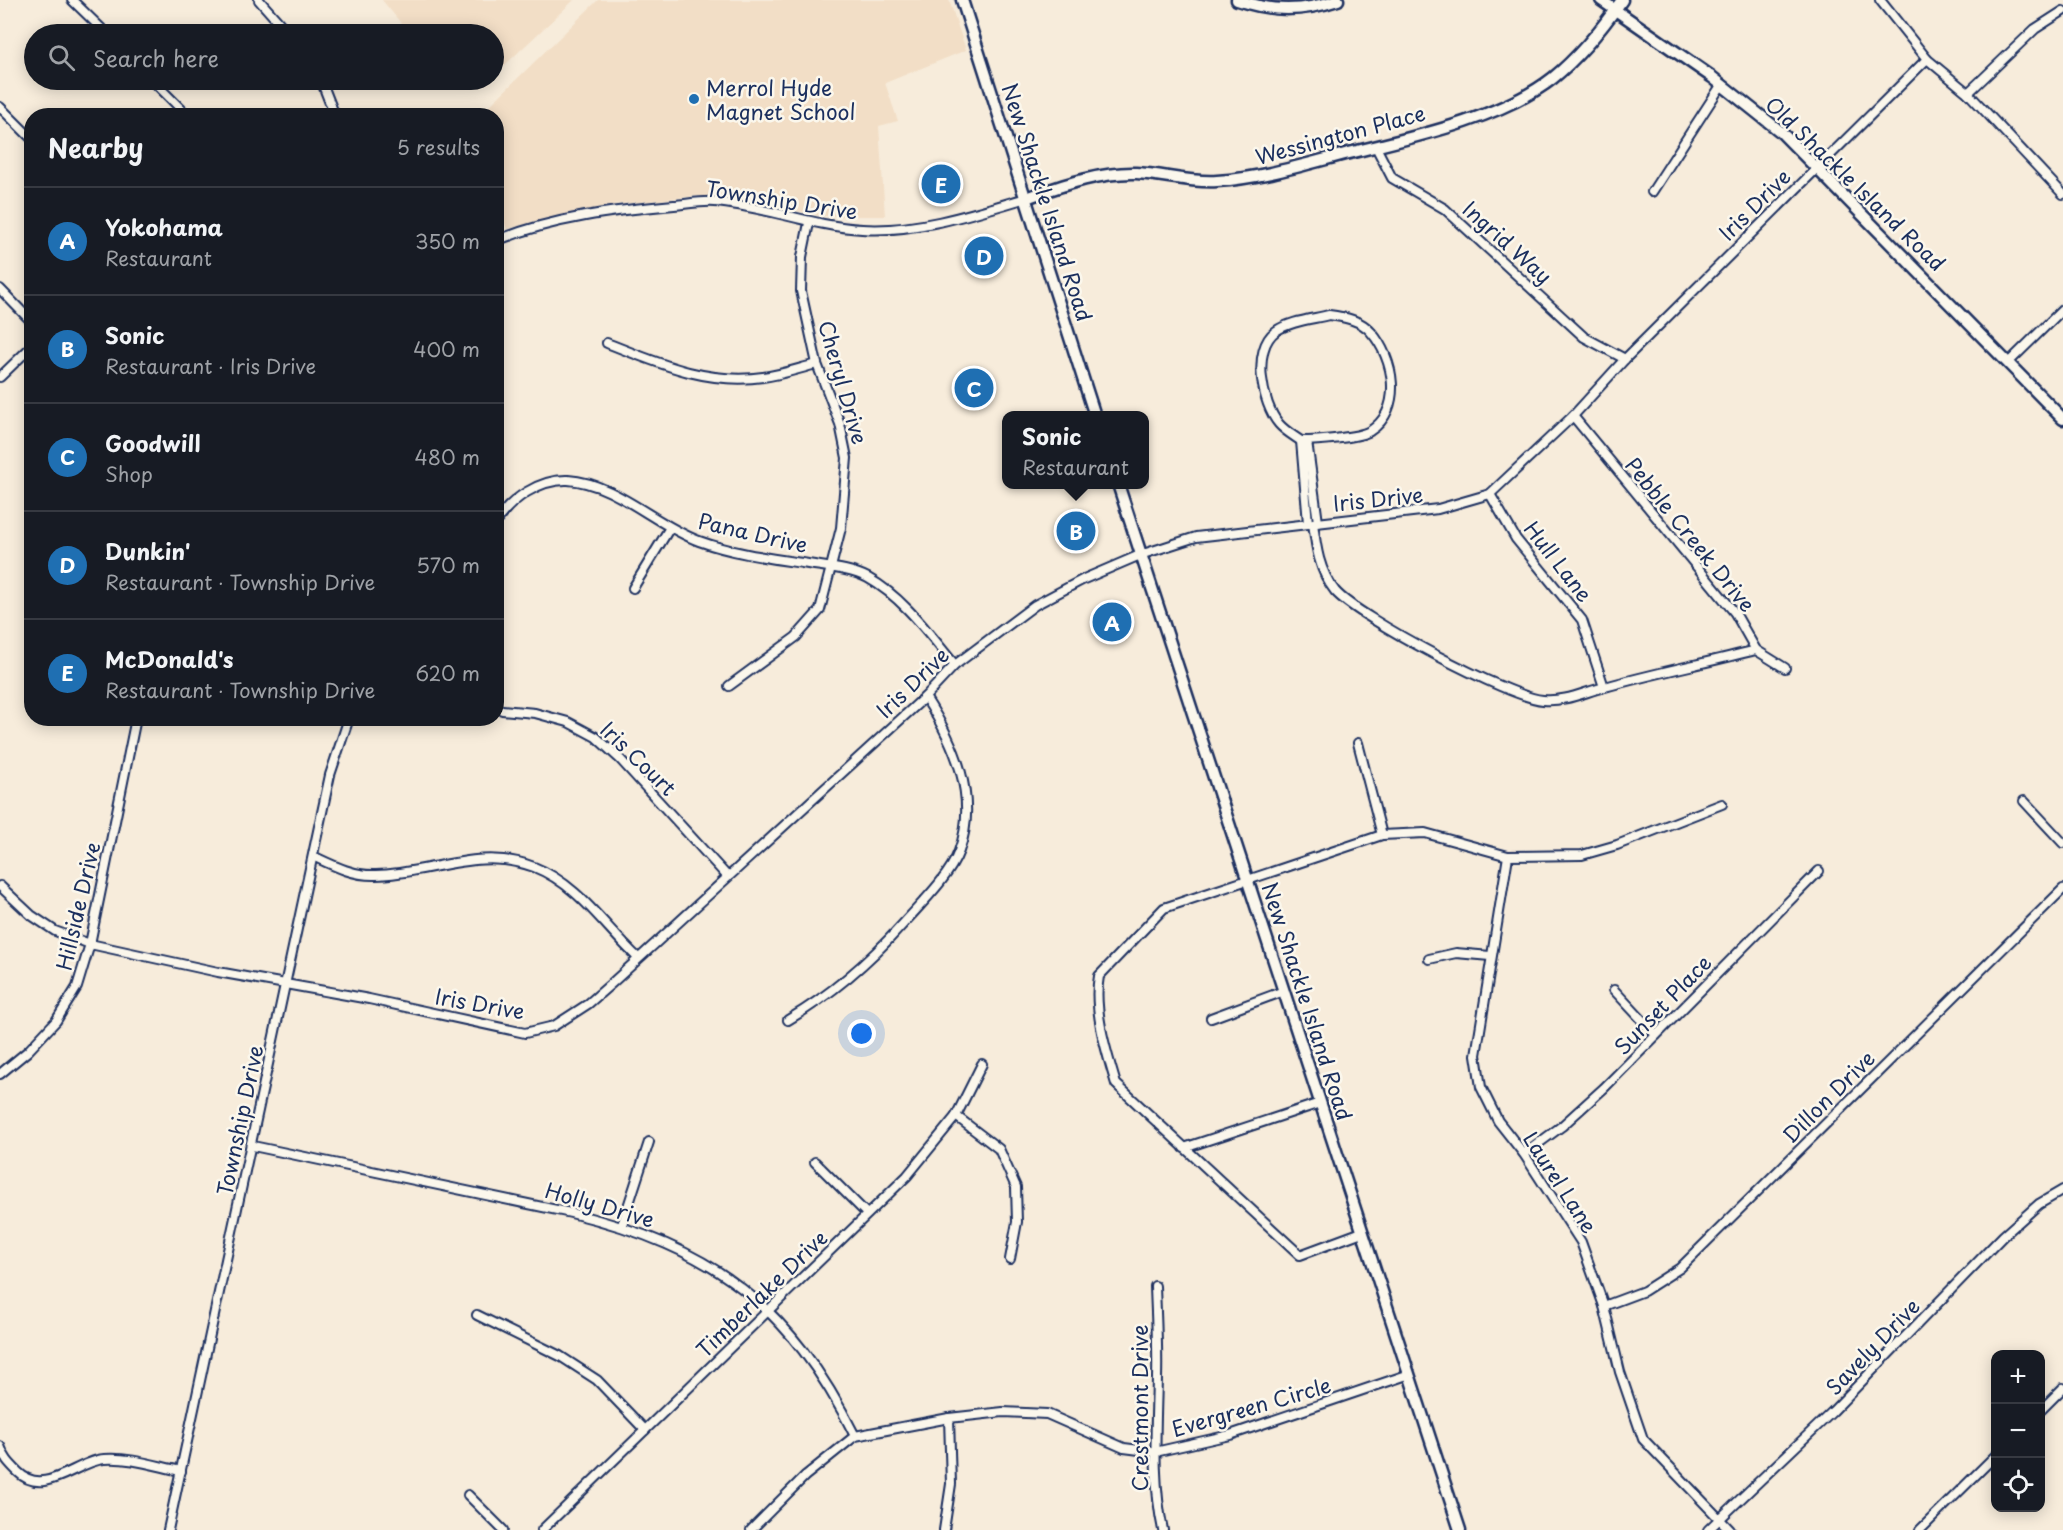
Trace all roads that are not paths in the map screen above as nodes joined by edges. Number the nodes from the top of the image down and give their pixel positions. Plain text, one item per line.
1 (72, 0) edge
2 (258, 0) edge
3 (962, 0) edge
4 (1238, 0) edge
5 (1338, 0) edge
6 (1601, 0) edge
7 (1622, 0) edge
8 (1880, 0) edge
9 (1250, 2) edge
10 (1615, 10) junction
11 (2063, 11) edge
12 (97, 24) edge
13 (280, 24) edge
14 (1927, 59) junction
15 (1722, 84) junction
16 (162, 90) edge
17 (325, 90) edge
18 (1968, 93) junction
19 (0, 107) edge
20 (180, 108) edge
21 (332, 108) edge
22 (24, 131) edge
23 (1376, 147) junction
24 (1817, 166) junction
25 (1652, 192) dead end
26 (2063, 194) edge
27 (1026, 198) junction
28 (809, 223) junction
29 (504, 238) edge
30 (0, 289) edge
31 (2063, 309) edge
32 (24, 314) edge
33 (607, 343) dead end
34 (24, 354) edge
35 (1624, 359) junction
36 (2008, 363) junction
37 (817, 364) junction
38 (0, 377) edge
39 (1093, 411) edge
40 (1573, 416) junction
41 (2063, 419) edge
42 (1304, 441) junction
43 (1120, 489) edge
44 (1490, 494) junction
45 (504, 513) edge
46 (1313, 523) junction
47 (669, 529) junction
48 (1140, 555) junction
49 (832, 568) junction
50 (633, 588) dead end
51 (1756, 650) junction
52 (955, 664) junction
53 (1785, 668) dead end
54 (729, 686) dead end
55 (1604, 687) junction
56 (925, 697) junction
57 (504, 710) edge
58 (133, 726) edge
59 (346, 726) edge
60 (1358, 743) dead end
61 (2024, 801) dead end
62 (1722, 804) dead end
63 (1382, 835) junction
64 (2063, 843) edge
65 (1508, 856) junction
66 (315, 858) junction
67 (1819, 871) dead end
68 (727, 876) junction
69 (1248, 878) junction
70 (0, 886) edge
71 (2063, 889) edge
72 (90, 944) junction
73 (1490, 956) junction
74 (637, 957) junction
75 (1429, 959) dead end
76 (287, 984) junction
77 (1614, 990) dead end
78 (1284, 991) junction
79 (1211, 1018) dead end
80 (788, 1020) dead end
81 (1656, 1035) junction
82 (982, 1064) dead end
83 (0, 1074) edge
84 (1320, 1103) junction
85 (956, 1116) junction
86 (649, 1142) dead end
87 (253, 1146) junction
88 (1184, 1149) junction
89 (1524, 1154) junction
90 (815, 1162) dead end
91 (2063, 1190) edge
92 (867, 1214) junction
93 (622, 1225) junction
94 (1362, 1232) junction
95 (1010, 1259) dead end
96 (1155, 1286) dead end
97 (1604, 1306) junction
98 (769, 1310) junction
99 (477, 1315) dead end
100 (1407, 1375) junction
101 (2063, 1388) edge
102 (2045, 1406) edge
103 (949, 1418) junction
104 (645, 1430) junction
105 (855, 1436) junction
106 (0, 1446) edge
107 (1155, 1452) junction
108 (1992, 1458) edge
109 (181, 1471) junction
110 (468, 1495) dead end
111 (1721, 1521) junction
112 (168, 1530) edge
113 (503, 1530) edge
114 (542, 1530) edge
115 (751, 1530) edge
116 (944, 1530) edge
117 (1163, 1530) edge
118 (1460, 1530) edge
119 (1708, 1530) edge
120 (1730, 1530) edge
121 (1920, 1530) edge

1 - 12 street
2 - 13 street
3 - 27 main road, New Shackle Island Road
4 - 9 main road
5 - 9 main road
6 - 10 main road, Old Shackle Island Road
7 - 10 main road, Wessington Place
8 - 14 street
10 - 15 main road, Old Shackle Island Road
10 - 23 main road, Wessington Place
11 - 18 street
14 - 18 street
14 - 24 street, Iris Drive
15 - 24 main road, Old Shackle Island Road
15 - 25 street
16 - 20 street
17 - 21 street
18 - 26 street
19 - 22 street
23 - 27 main road, Wessington Place
23 - 35 street, Ingrid Way
24 - 35 street, Iris Drive
24 - 36 main road, Old Shackle Island Road
27 - 28 street, Township Drive
27 - 39 main road, New Shackle Island Road
28 - 29 street, Township Drive
28 - 37 street, Cheryl Drive
30 - 32 street
31 - 36 street
33 - 37 street
34 - 38 street
35 - 40 street, Iris Drive
36 - 41 main road, Old Shackle Island Road
37 - 49 street, Cheryl Drive
40 - 44 street, Iris Drive
40 - 51 street, Pebble Creek Drive
42 - 42 street
42 - 46 street
43 - 48 main road, New Shackle Island Road
44 - 46 street, Iris Drive
44 - 55 street, Hull Lane
45 - 47 street, Pana Drive
46 - 48 street, Iris Drive
46 - 55 street
47 - 49 street, Pana Drive
47 - 50 street
48 - 52 street, Iris Drive
48 - 69 main road, New Shackle Island Road
49 - 52 street, Pana Drive
49 - 54 street, Cheryl Drive
51 - 53 street, Pebble Creek Drive
51 - 55 street
52 - 56 street, Iris Drive
56 - 68 street, Iris Drive
56 - 80 street
57 - 68 street, Iris Court
58 - 72 street, Hillside Drive
59 - 66 street, Township Drive
60 - 63 street
61 - 64 street
62 - 65 street
63 - 65 street
63 - 69 street
65 - 73 street, Laurel Lane
66 - 74 street
66 - 76 street, Township Drive
67 - 81 street, Sunset Place
68 - 74 street, Iris Drive
69 - 78 main road, New Shackle Island Road
69 - 88 street
70 - 72 street, Iris Drive
71 - 97 street, Dillon Drive
72 - 76 street, Iris Drive
72 - 83 street, Hillside Drive
73 - 75 street
73 - 89 street, Laurel Lane
74 - 76 street, Iris Drive
76 - 87 street, Township Drive
77 - 81 street
78 - 79 street
78 - 84 main road, New Shackle Island Road
81 - 89 street, Sunset Place
82 - 85 street, Timberlake Drive
84 - 88 street
84 - 94 main road, New Shackle Island Road
85 - 92 street, Timberlake Drive
85 - 95 street
86 - 93 street
87 - 93 street, Holly Drive
87 - 109 street, Township Drive
88 - 94 street
89 - 97 street, Laurel Lane
90 - 92 street
91 - 111 street, Savely Drive
92 - 98 street, Timberlake Drive
93 - 98 street, Holly Drive
94 - 100 main road, New Shackle Island Road
96 - 107 street, Crestmont Drive
97 - 111 street, Laurel Lane
98 - 104 street, Timberlake Drive
98 - 105 street, Holly Drive
99 - 104 street
100 - 107 street, Evergreen Circle
100 - 118 main road, New Shackle Island Road
101 - 102 street
103 - 105 street, Evergreen Circle
103 - 107 street, Evergreen Circle
103 - 116 street
104 - 114 street, Timberlake Drive
105 - 115 street, Evergreen Circle
106 - 109 street
107 - 117 street, Crestmont Drive
108 - 121 street
109 - 112 street, Township Drive
110 - 113 street
111 - 119 street, Savely Drive
111 - 120 street, Laurel Lane

